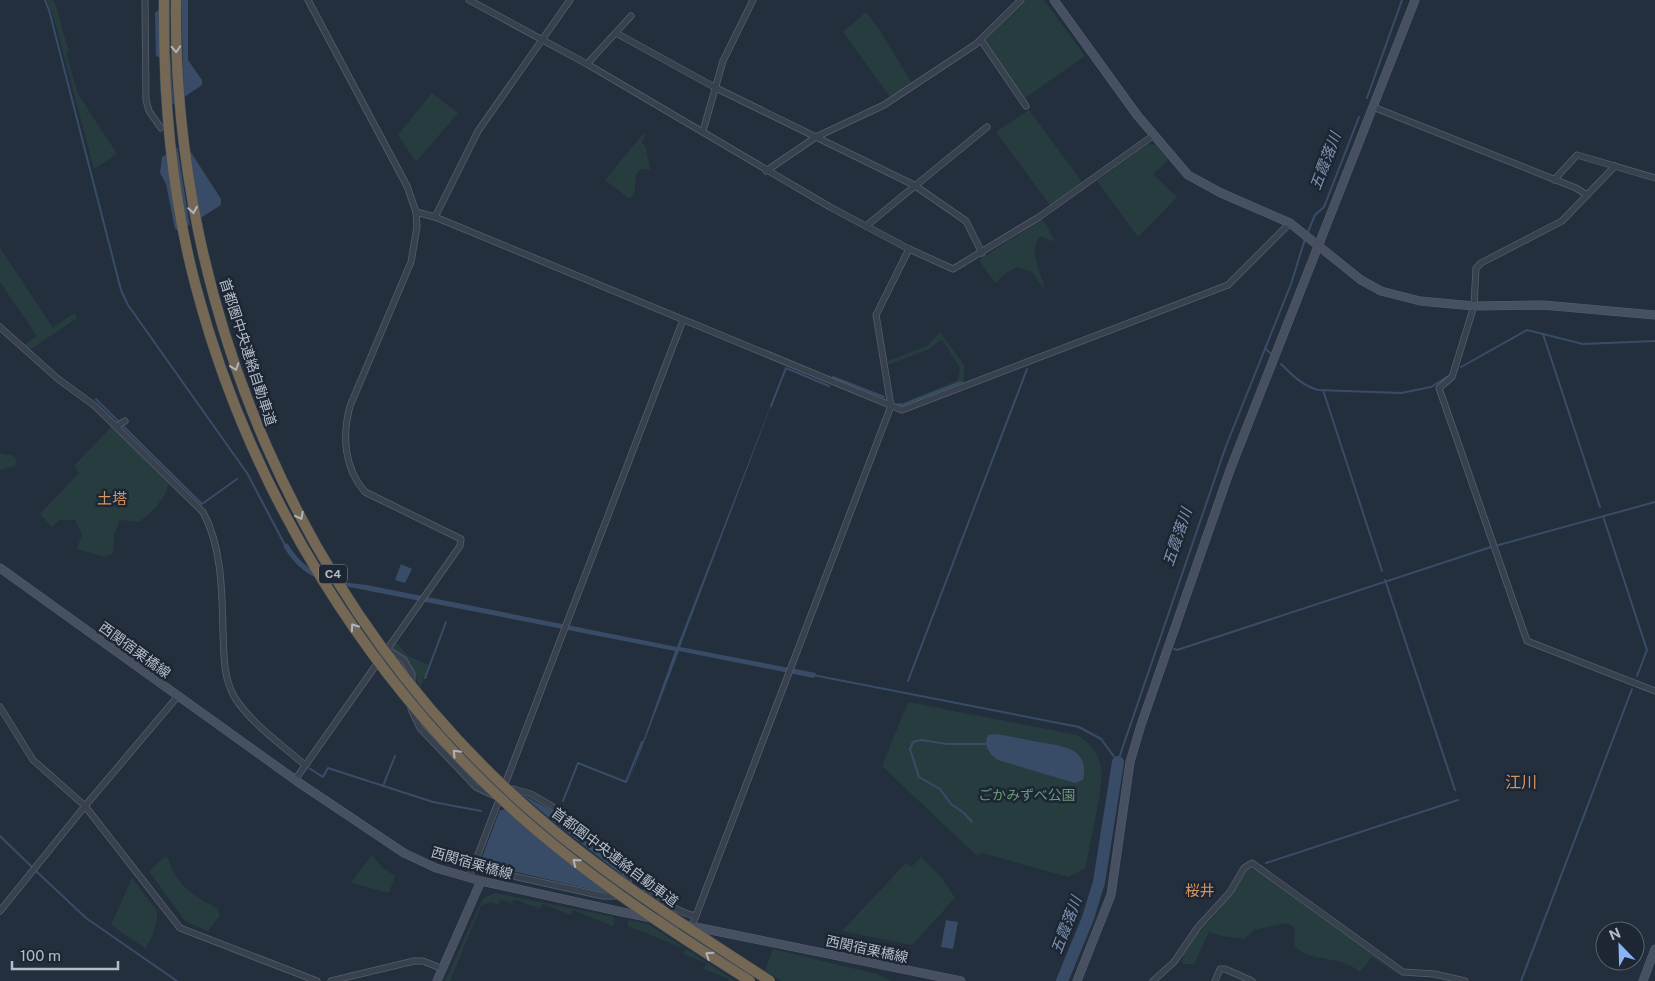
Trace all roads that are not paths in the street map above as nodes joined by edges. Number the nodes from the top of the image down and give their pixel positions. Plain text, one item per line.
1 (144, 0) edge
2 (164, 0) edge
3 (176, 0) edge
4 (308, 0) edge
5 (469, 0) edge
6 (570, 0) edge
7 (753, 0) edge
8 (1021, 0) edge
9 (1054, 0) edge
10 (1415, 0) edge
11 (631, 16) dead end
12 (616, 33) junction
13 (543, 40) junction
14 (981, 40) junction
15 (586, 64) junction
16 (716, 88) junction
17 (1026, 106) dead end
18 (1373, 107) junction
19 (161, 128) dead end
20 (987, 128) dead end
21 (703, 131) junction
22 (1154, 135) junction
23 (816, 136) junction
24 (1615, 166) junction
25 (766, 171) junction
26 (1655, 178) edge
27 (1554, 180) junction
28 (914, 185) junction
29 (1587, 195) junction
30 (416, 212) junction
31 (435, 217) junction
32 (1290, 223) junction
33 (866, 226) junction
34 (1317, 243) junction
35 (909, 249) junction
36 (982, 253) junction
37 (1474, 306) junction
38 (1655, 315) edge
39 (683, 320) junction
40 (0, 327) edge
41 (891, 406) junction
42 (125, 421) dead end
43 (117, 426) junction
44 (0, 568) edge
45 (386, 648) junction
46 (1655, 692) edge
47 (178, 696) junction
48 (0, 708) edge
49 (304, 765) junction
50 (295, 780) junction
51 (503, 786) junction
52 (499, 798) junction
53 (85, 806) junction
54 (473, 868) junction
55 (469, 878) junction
56 (480, 881) junction
57 (630, 893) junction
58 (0, 912) edge
59 (696, 916) junction
60 (692, 926) junction
61 (1655, 949) edge
62 (443, 969) junction
63 (914, 972) junction
64 (317, 981) edge
65 (331, 981) edge
66 (437, 981) edge
67 (750, 981) edge
68 (770, 981) edge
69 (911, 981) edge
70 (961, 981) edge
71 (1076, 981) edge
72 (1154, 981) edge
73 (1215, 981) edge
74 (1252, 981) edge
75 (1465, 981) edge
76 (1643, 981) edge

1 - 19 street
67 -> 2 highway, 首都圏中央連絡自動車道 / C4, bridge
3 -> 68 highway, 首都圏中央連絡自動車道 / C4, bridge
4 - 30 street
5 - 13 street
6 - 13 street
7 - 16 street
8 - 14 street
9 - 22 street
10 - 18 street
11 - 12 street
12 - 15 street
12 - 16 street
13 - 15 street
13 - 31 street
14 - 17 street
14 - 23 street
15 - 21 street
16 - 21 street
16 - 23 street
18 - 27 street
18 - 34 street
20 - 28 street
21 - 25 street
22 - 32 street
22 - 36 street
23 - 25 street
23 - 28 street
24 - 26 street
24 - 27 street
24 - 29 street
25 - 33 street
27 - 29 street
28 - 33 street
28 - 36 street
29 - 37 street
30 - 31 street
30 - 45 street
31 - 39 street
32 - 34 street
32 - 41 street
33 - 35 street
34 - 37 street
34 - 71 street
35 - 36 street
35 - 41 street
37 - 38 street
37 - 46 street
39 - 41 street
39 - 51 street
40 - 43 street
41 - 59 street
42 - 43 street
43 - 49 street
44 - 47 street, 西関宿栗橋線
45 - 49 street
45 - 52 street
47 - 50 street, 西関宿栗橋線
47 - 53 street
48 - 53 street
49 - 50 street
50 - 55 street, 西関宿栗橋線
51 - 52 street
51 - 57 street
52 - 54 street
53 - 58 street
53 - 64 street
54 - 55 street
54 - 57 street
55 - 56 street, 西関宿栗橋線
56 - 60 street, 西関宿栗橋線
56 - 62 street
57 - 59 street
59 - 60 street
60 - 63 street, 西関宿栗橋線
61 - 76 street
62 - 65 street
62 - 66 street
63 - 69 street
63 - 70 street, 西関宿栗橋線
72 - 75 street
73 - 74 street

